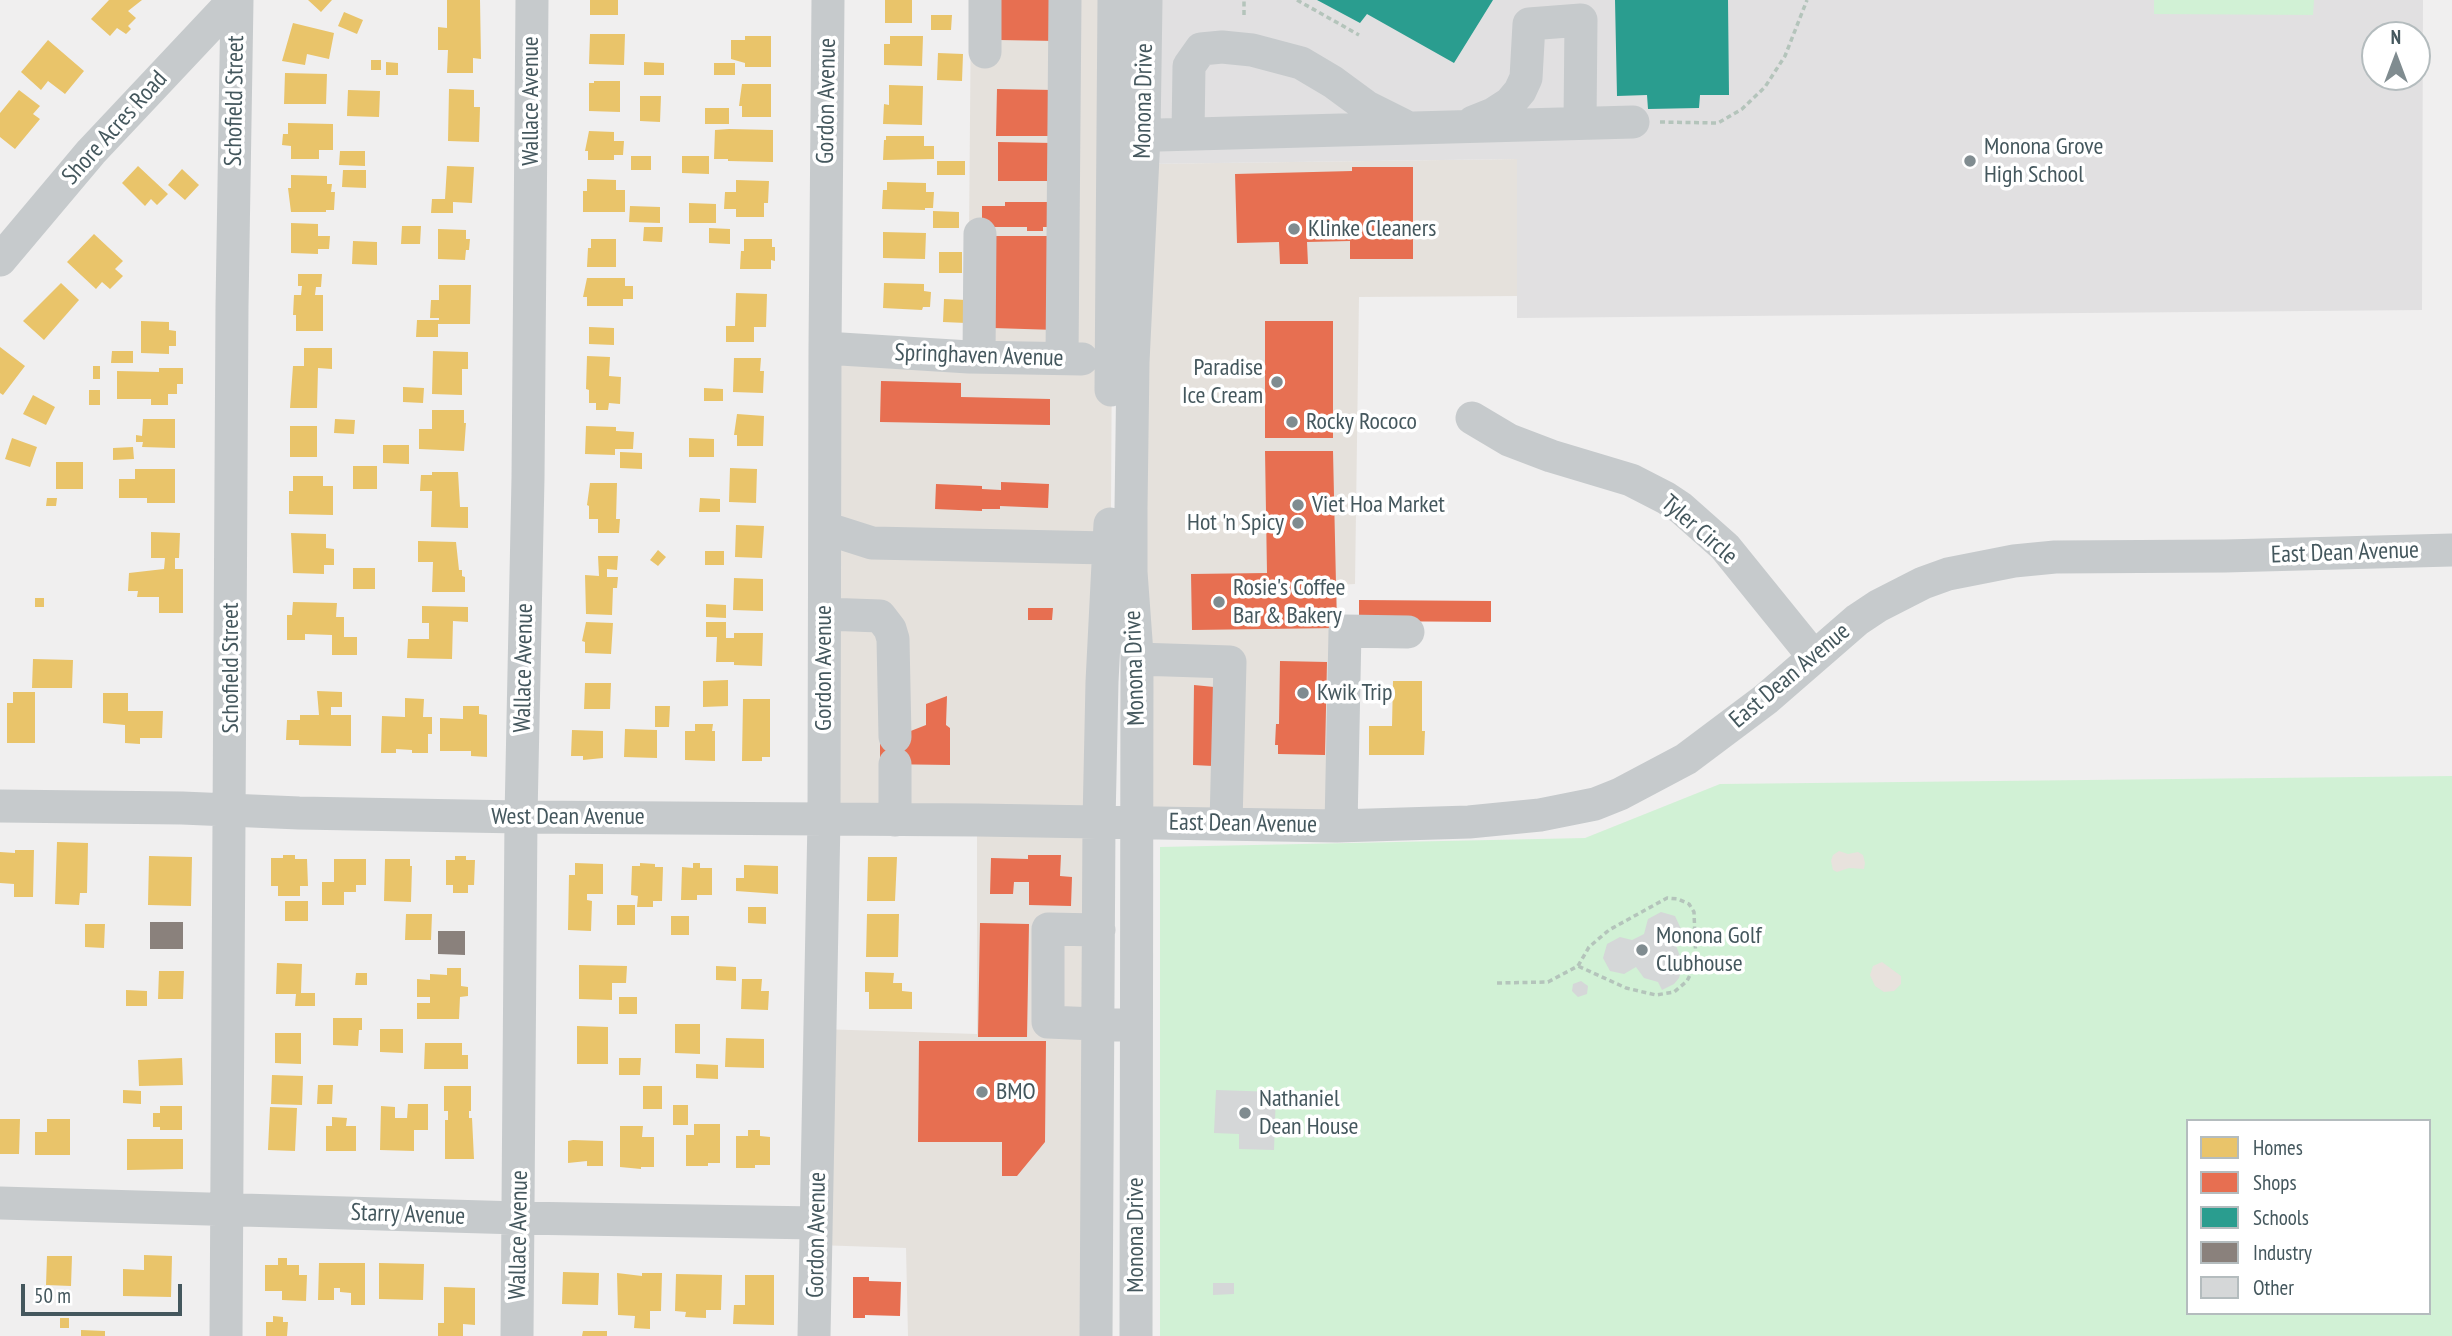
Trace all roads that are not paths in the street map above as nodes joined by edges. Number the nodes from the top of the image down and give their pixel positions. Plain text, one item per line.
1 (235, 0) edge
2 (532, 0) edge
3 (828, 0) edge
4 (985, 0) edge
5 (1065, 0) edge
6 (1114, 0) edge
7 (1146, 0) edge
8 (985, 52) dead end
9 (1633, 122) road end
10 (1580, 123) junction
11 (1459, 127) junction
12 (1412, 128) junction
13 (1188, 134) junction
14 (1129, 136) junction
15 (980, 234) dead end
16 (0, 260) edge
17 (825, 348) junction
18 (979, 357) junction
19 (1062, 358) junction
20 (1122, 361) junction
21 (1472, 418) dead end
22 (825, 545) junction
23 (1108, 548) junction
24 (2452, 550) edge
25 (825, 614) junction
26 (1408, 632) dead end
27 (1814, 657) junction
28 (1137, 659) junction
29 (0, 806) edge
30 (230, 810) junction
31 (521, 817) junction
32 (824, 819) junction
33 (895, 820) junction
34 (1099, 822) junction
35 (1136, 823) junction
36 (1226, 824) junction
37 (1341, 826) junction
38 (1099, 930) junction
39 (1098, 1026) junction
40 (1136, 1026) junction
41 (0, 1203) edge
42 (226, 1210) junction
43 (519, 1218) junction
44 (816, 1223) junction
45 (226, 1336) edge
46 (517, 1336) edge
47 (814, 1336) edge
48 (1096, 1336) edge
49 (1136, 1336) edge

1 - 16 street, Shore Acres Road
1 - 30 street, Schofield Street
2 - 31 street, Wallace Avenue
3 - 17 street, Gordon Avenue
4 - 8 street
5 - 19 street
6 - 14 street, Monona Drive
7 - 14 street, Monona Drive
9 - 10 street
10 - 11 street
10 - 11 street
11 - 12 street
12 - 13 street
12 - 13 street
13 - 14 street
14 - 20 street, Monona Drive
15 - 18 street
17 - 18 street, Springhaven Avenue
17 - 22 street, Gordon Avenue
18 - 19 street, Springhaven Avenue
19 - 20 street, Springhaven Avenue
20 - 23 street, Monona Drive
20 - 28 street, Monona Drive
21 - 27 street, Tyler Circle
22 - 23 street
22 - 25 street, Gordon Avenue
23 - 34 street, Monona Drive
24 - 27 street, East Dean Avenue
25 - 32 street, Gordon Avenue
25 - 33 street
26 - 37 street
27 - 37 street, East Dean Avenue
28 - 35 street, Monona Drive
28 - 36 street
29 - 30 street, West Dean Avenue
30 - 31 street, West Dean Avenue
30 - 42 street, Schofield Street
31 - 32 street, West Dean Avenue
31 - 43 street, Wallace Avenue
32 - 33 street, West Dean Avenue
32 - 44 street, Gordon Avenue
33 - 34 street, West Dean Avenue
34 - 35 street, West Dean Avenue
34 - 38 street, Monona Drive
35 - 36 street, East Dean Avenue
35 - 40 street, Monona Drive
36 - 37 street, East Dean Avenue
38 - 39 street, Monona Drive
38 - 39 street
39 - 40 street
39 - 48 street, Monona Drive
40 - 49 street, Monona Drive
41 - 42 street, Starry Avenue
42 - 43 street, Starry Avenue
42 - 45 street, Schofield Street
43 - 44 street, Starry Avenue
43 - 46 street, Wallace Avenue
44 - 47 street, Gordon Avenue

